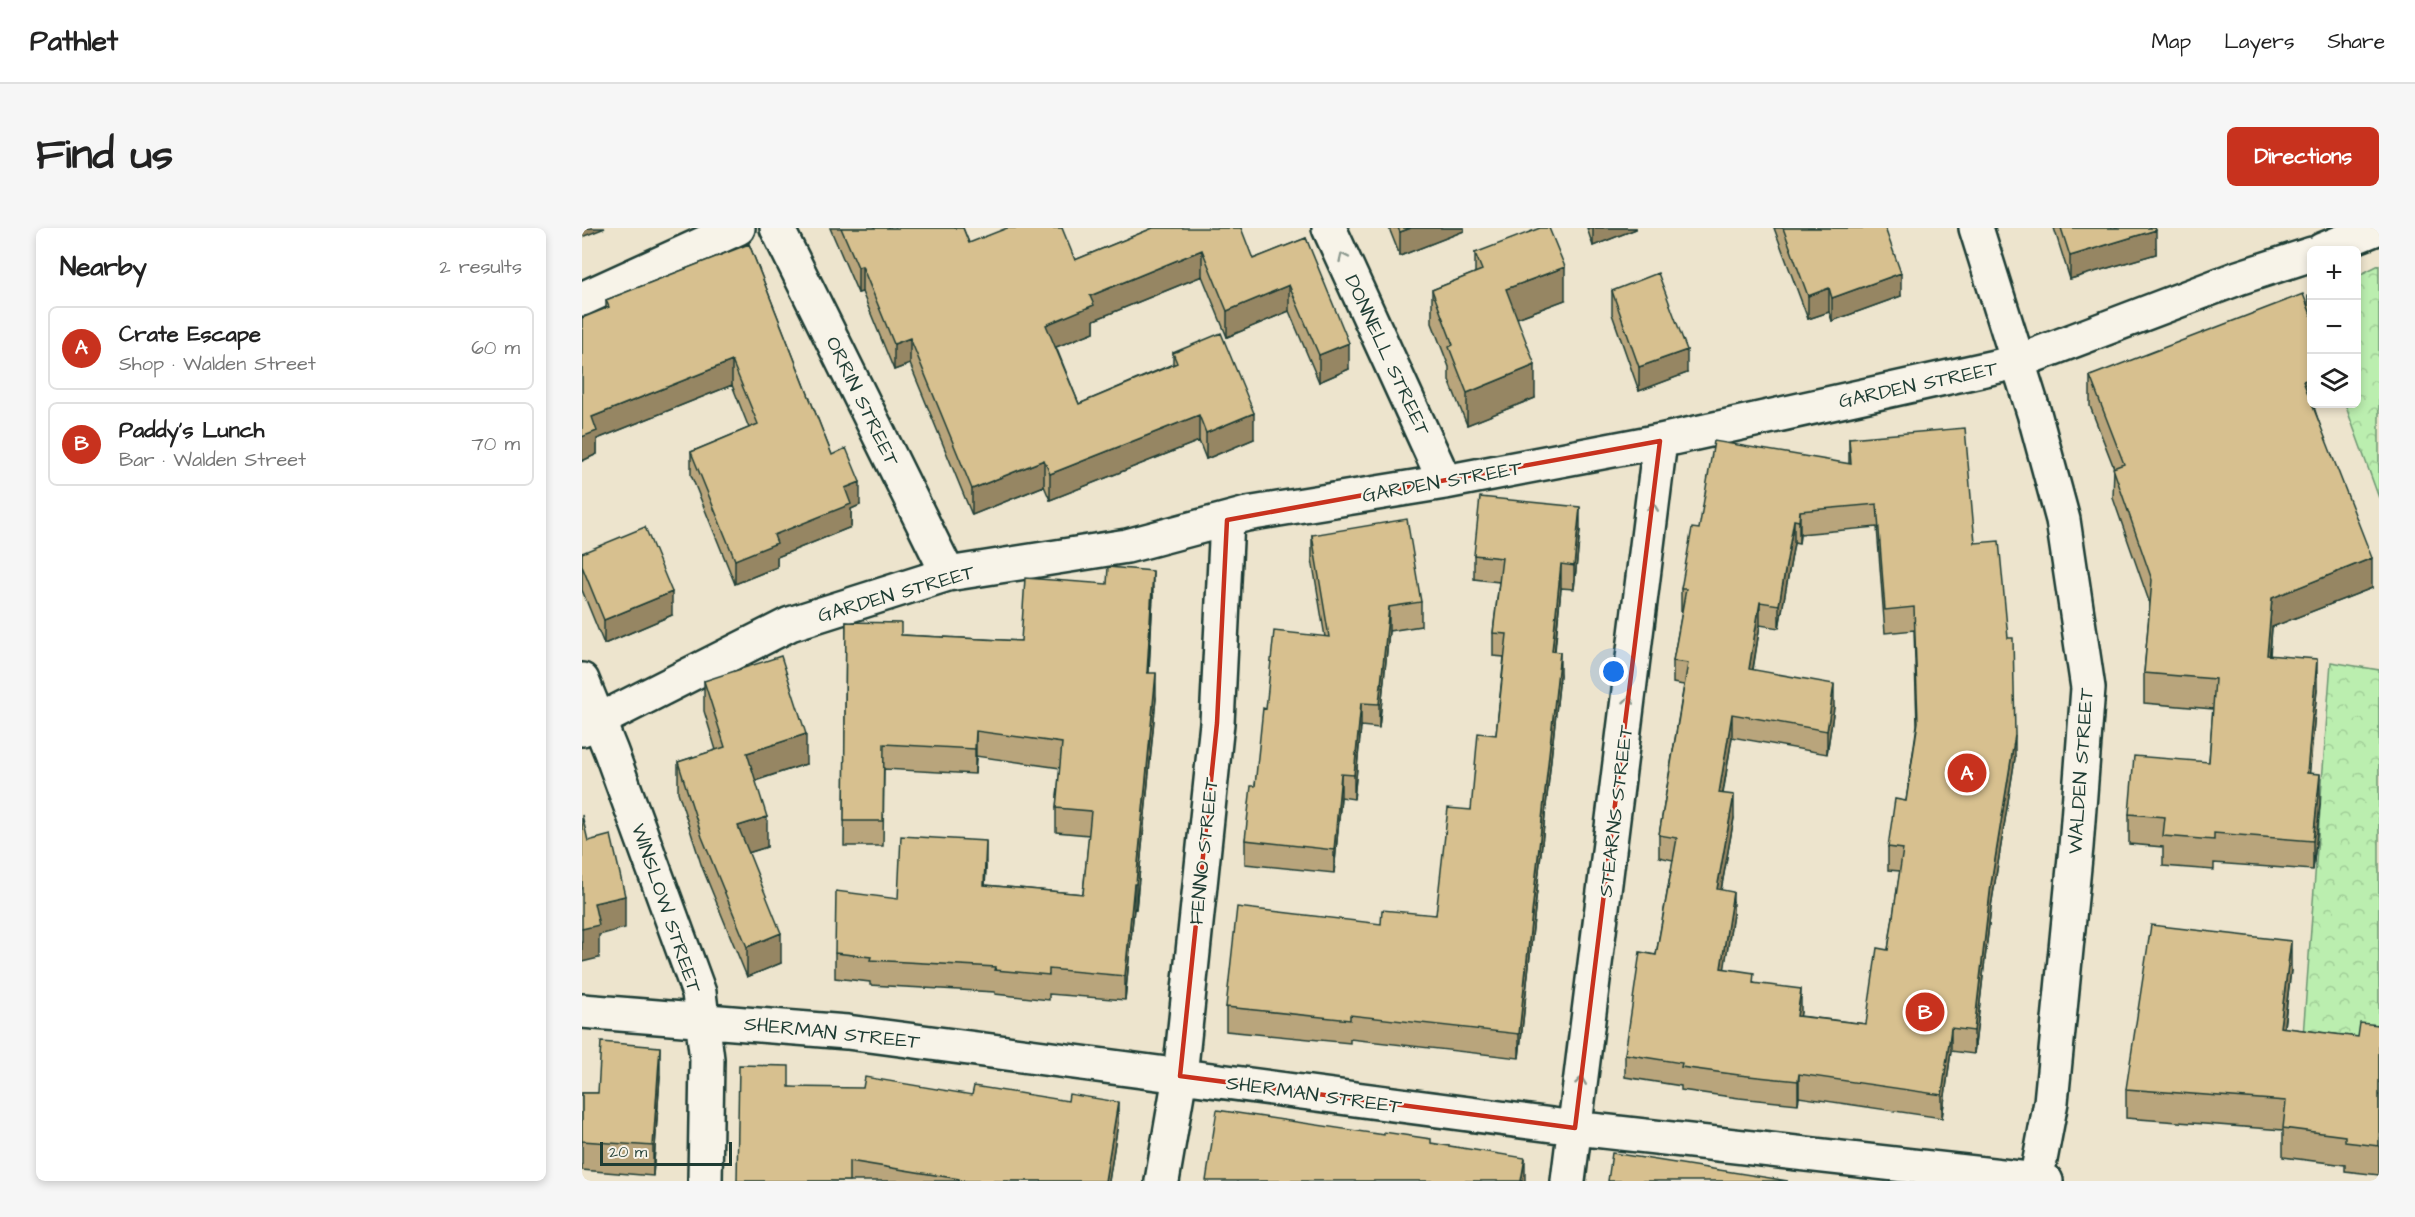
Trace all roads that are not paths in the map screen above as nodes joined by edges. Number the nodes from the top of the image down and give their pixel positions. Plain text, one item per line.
1 (738, 228) edge
2 (777, 228) edge
3 (1329, 228) edge
4 (1976, 228) edge
5 (2377, 228) edge
6 (2332, 246) edge
7 (2307, 256) edge
8 (582, 299) edge
9 (2017, 362) junction
10 (1660, 441) junction
11 (1445, 482) junction
12 (1227, 520) junction
13 (948, 574) junction
14 (582, 680) edge
15 (590, 725) edge
16 (582, 1011) edge
17 (702, 1018) junction
18 (1180, 1076) junction
19 (1575, 1128) junction
20 (2039, 1180) edge
21 (705, 1181) edge
22 (1162, 1181) edge
23 (1568, 1181) edge

1 - 8 street
2 - 13 street, ORRIN STREET
11 -> 3 street, DONNELL STREET
4 - 9 street, WALDEN STREET
5 - 6 street
7 - 9 street, GARDEN STREET
9 - 10 street, GARDEN STREET
9 - 20 street, WALDEN STREET
10 - 11 street, GARDEN STREET
19 -> 10 street, STEARNS STREET
11 - 12 street, GARDEN STREET
12 - 13 street, GARDEN STREET
12 - 18 street, FENNO STREET
13 - 15 street, GARDEN STREET
14 - 15 street, WINSLOW STREET
15 - 17 street, WINSLOW STREET
16 - 17 street, SHERMAN STREET
17 - 18 street, SHERMAN STREET
17 - 21 street, WINSLOW STREET
18 - 19 street, SHERMAN STREET
18 - 22 street, FENNO STREET
19 - 20 street, SHERMAN STREET
19 - 23 street, STEARNS STREET

